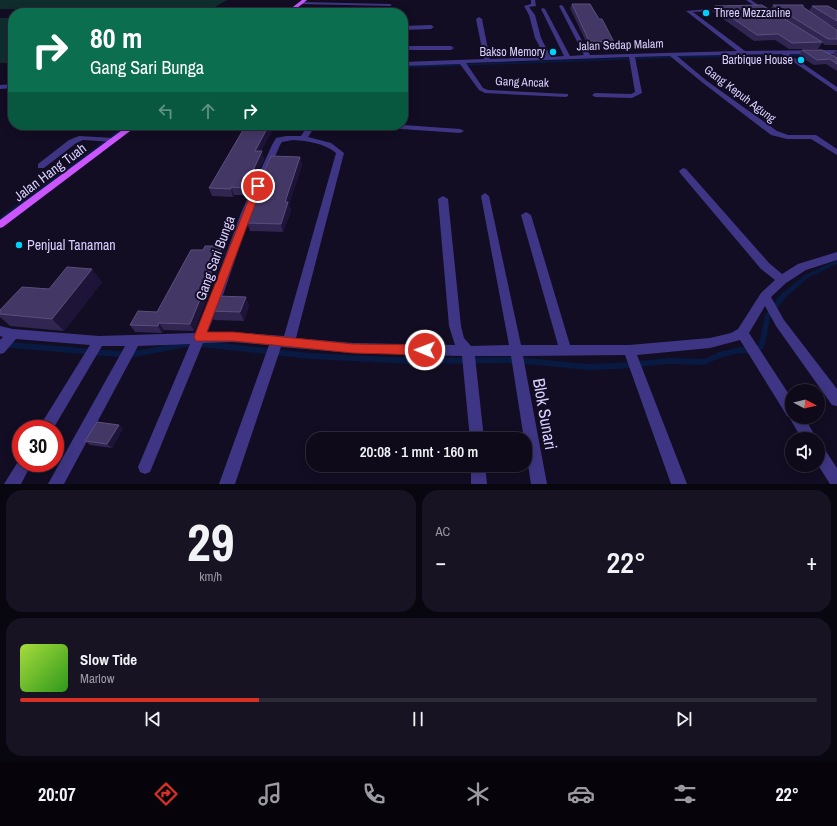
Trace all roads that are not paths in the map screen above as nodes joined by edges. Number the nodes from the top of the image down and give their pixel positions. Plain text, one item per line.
1 (533, 0) edge
2 (748, 0) edge
3 (303, 1) edge
4 (390, 5) dead end
5 (561, 6) dead end
6 (294, 8) edge
7 (543, 9) dead end
8 (709, 10) dead end
9 (773, 16) edge
10 (479, 19) dead end
11 (431, 27) dead end
12 (408, 28) edge
13 (816, 44) edge
14 (408, 48) edge
15 (451, 48) dead end
16 (837, 52) edge
17 (743, 53) junction
18 (785, 55) junction
19 (826, 55) junction
20 (674, 56) junction
21 (588, 57) junction
22 (568, 58) junction
23 (633, 58) junction
24 (549, 59) junction
25 (487, 61) junction
26 (408, 64) edge
27 (464, 64) junction
28 (837, 90) edge
29 (566, 95) dead end
30 (595, 95) dead end
31 (408, 127) edge
32 (127, 130) edge
33 (309, 130) edge
34 (460, 131) dead end
35 (303, 139) junction
36 (114, 140) junction
37 (837, 153) edge
38 (41, 166) dead end
39 (683, 172) dead end
40 (485, 196) dead end
41 (443, 199) dead end
42 (526, 215) dead end
43 (0, 225) edge
44 (837, 256) edge
45 (782, 280) junction
46 (765, 296) junction
47 (742, 333) junction
48 (4, 340) edge
49 (283, 342) junction
50 (198, 343) junction
51 (132, 346) junction
52 (95, 347) junction
53 (565, 349) junction
54 (631, 355) junction
55 (469, 358) junction
56 (517, 358) junction
57 (785, 400) edge
58 (837, 400) edge
59 (50, 420) edge
60 (476, 432) edge
61 (825, 463) edge
62 (145, 467) dead end
63 (19, 472) edge
64 (478, 472) edge
65 (837, 482) edge
66 (12, 484) edge
67 (56, 484) edge
68 (227, 484) edge
69 (479, 484) edge
70 (539, 484) edge
71 (680, 484) edge

1 - 24 street
2 - 9 street
3 - 4 street
3 - 6 main road
5 - 21 street
7 - 22 street
8 - 17 street
10 - 25 street
11 - 12 street
13 - 19 street
14 - 15 street
16 - 19 street, Jalan Sedap Malam
17 - 18 street, Jalan Sedap Malam
17 - 20 street, Jalan Sedap Malam
18 - 19 street, Jalan Sedap Malam
18 - 28 street
20 - 23 street, Jalan Sedap Malam
20 - 37 street, Gang Kepuh Agung
21 - 22 street, Jalan Sedap Malam
21 - 23 street, Jalan Sedap Malam
22 - 24 street, Jalan Sedap Malam
23 - 30 street
24 - 25 street, Jalan Sedap Malam
25 - 27 street, Jalan Sedap Malam
26 - 27 street, Jalan Sedap Malam
27 - 29 street, Gang Ancak
31 - 34 street
32 - 36 main road, Jalan Hang Tuah
33 - 35 street
35 - 49 street
35 - 50 street, Gang Sari Bunga
36 - 38 street
36 - 43 main road, Jalan Hang Tuah
39 - 45 street
40 - 56 street, Blok Sunari
41 - 55 street
42 - 53 street
44 - 45 street
45 - 46 street
46 - 47 street
46 - 58 street
47 - 54 street
47 - 57 street
48 - 52 street
49 - 50 street
49 - 55 street
49 - 68 street
50 - 51 street
50 - 62 street, Gang Sari Bunga
51 - 52 street
51 - 67 street
52 - 59 street
53 - 54 street
53 - 56 street
54 - 71 street
55 - 56 street
55 - 60 street
56 - 70 street, Blok Sunari
61 - 65 street
63 - 66 street
64 - 69 street

